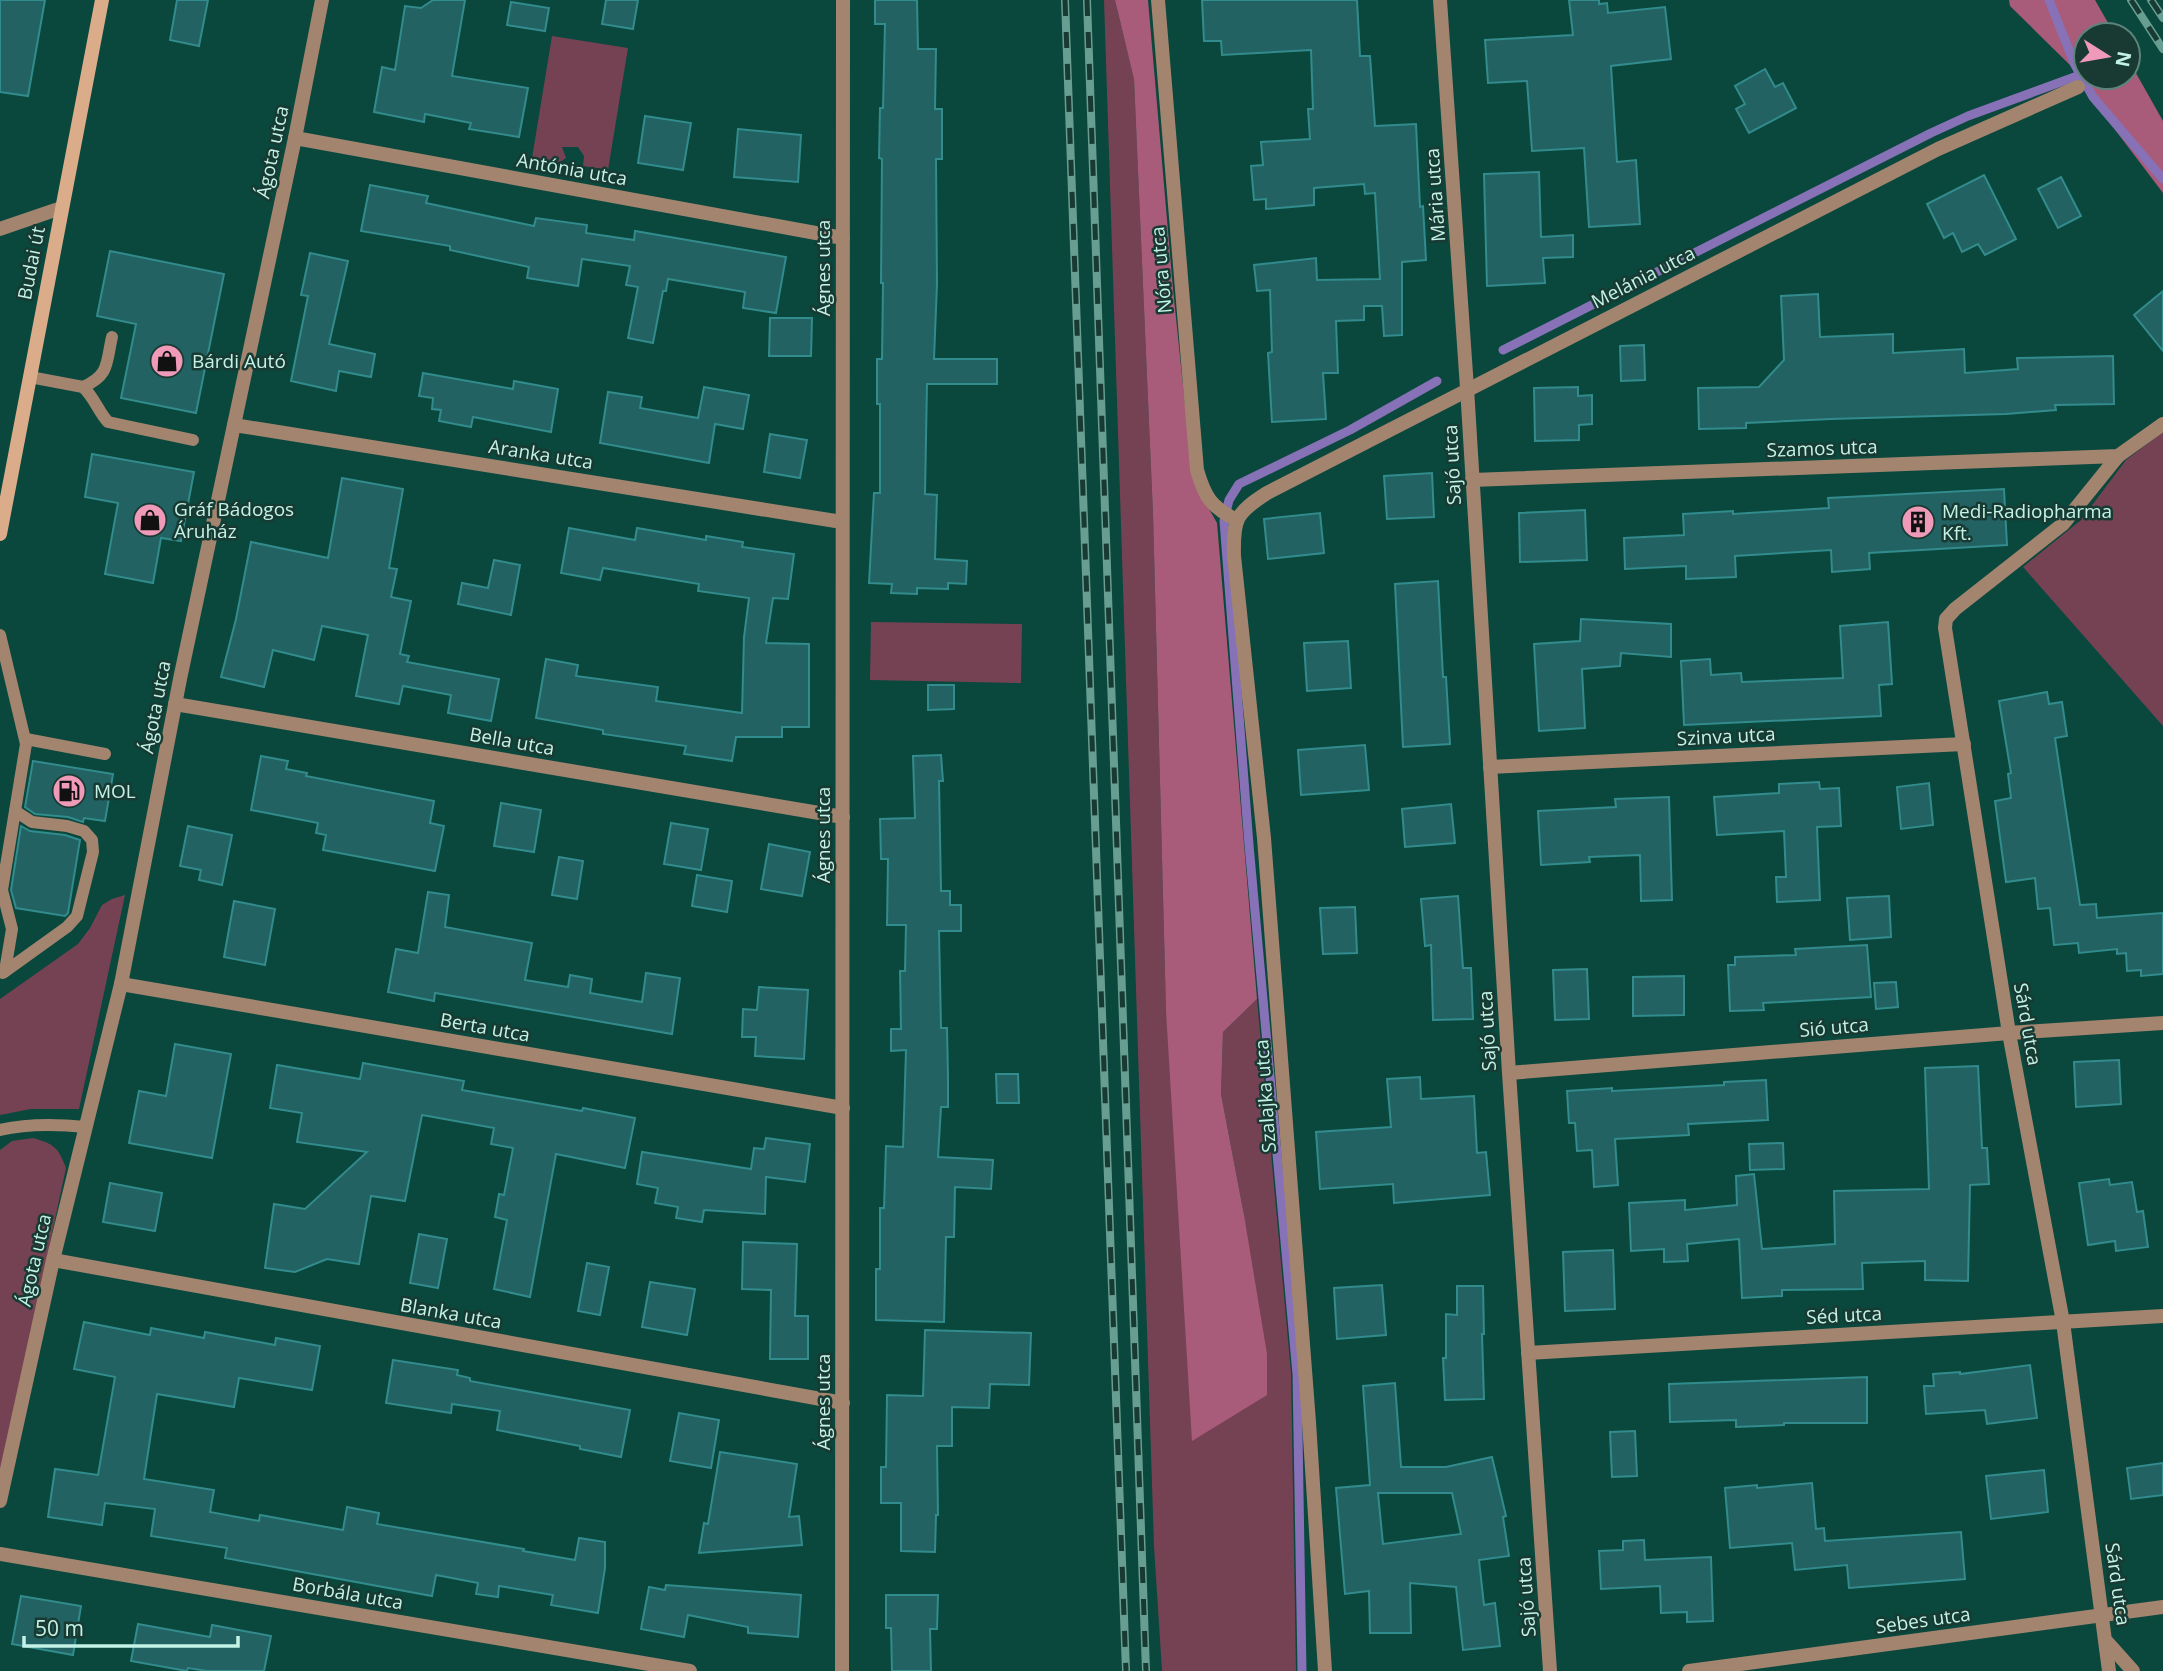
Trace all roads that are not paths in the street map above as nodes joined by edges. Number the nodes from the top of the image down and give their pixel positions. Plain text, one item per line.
1 (102, 0) edge
2 (322, 0) edge
3 (843, 0) edge
4 (1158, 0) edge
5 (1440, 0) edge
6 (2072, 90) edge
7 (295, 138) junction
8 (61, 208) junction
9 (0, 229) edge
10 (843, 238) junction
11 (112, 337) dead end
12 (30, 377) junction
13 (83, 387) junction
14 (1468, 388) junction
15 (2163, 424) edge
16 (234, 425) junction
17 (193, 440) dead end
18 (2118, 456) junction
19 (1472, 480) junction
20 (1236, 520) junction
21 (842, 522) junction
22 (0, 534) edge
23 (0, 635) edge
24 (175, 704) junction
25 (26, 738) junction
26 (1964, 744) junction
27 (105, 754) dead end
28 (1490, 767) junction
29 (15, 811) junction
30 (843, 817) junction
31 (3, 973) edge
32 (121, 984) junction
33 (2163, 1023) edge
34 (2009, 1032) junction
35 (1509, 1073) junction
36 (842, 1108) junction
37 (86, 1127) junction
38 (0, 1130) edge
39 (53, 1261) junction
40 (2163, 1316) edge
41 (2063, 1322) junction
42 (1528, 1353) junction
43 (843, 1403) junction
44 (0, 1501) edge
45 (0, 1554) edge
46 (2163, 1607) edge
47 (2102, 1615) junction
48 (2107, 1642) junction
49 (690, 1671) edge
50 (842, 1671) edge
51 (1325, 1671) edge
52 (1550, 1671) edge
53 (1695, 1671) edge
54 (2109, 1671) edge
55 (2133, 1671) edge

1 - 8 main road, Budai út
2 - 7 street, Ágota utca
3 - 10 street, Ágnes utca
4 - 20 street, Nóra utca
5 - 14 street, Mária utca
6 - 14 street, Melánia utca
7 - 10 street, Antónia utca
7 - 16 street, Ágota utca
8 - 9 street
8 - 12 main road, Budai út
10 - 21 street, Ágnes utca
11 - 13 lane
12 - 13 lane
12 - 22 main road, Budai út
13 - 17 lane
14 - 19 street, Sajó utca
14 - 20 street, Melánia utca
15 - 18 street
16 - 21 street, Aranka utca
16 - 24 street, Ágota utca
18 - 19 street, Szamos utca
18 - 26 street, Sárd utca
19 - 28 street, Sajó utca
20 - 51 street, Szalajka utca
21 - 30 street, Ágnes utca
23 - 25 lane
24 - 30 street, Bella utca
24 - 32 street, Ágota utca
25 - 27 lane
25 - 29 lane
26 - 28 street, Szinva utca
26 - 34 street, Sárd utca
28 - 35 street, Sajó utca
29 - 31 lane
29 - 31 lane
30 - 36 street, Ágnes utca
32 - 36 street, Berta utca
32 - 37 street, Ágota utca
33 - 34 street, Sió utca
34 - 35 street, Sió utca
34 - 41 street, Sárd utca
35 - 42 street, Sajó utca
36 - 43 street, Ágnes utca
37 - 38 lane
37 - 39 street, Ágota utca
39 - 43 street, Blanka utca
39 - 44 street, Ágota utca
40 - 41 street, Séd utca
41 - 42 street, Séd utca
41 - 47 street, Sárd utca
42 - 52 street, Sajó utca
43 - 50 street, Ágnes utca
45 - 49 street, Borbála utca
46 - 47 street, Sebes utca
47 - 48 street, Sárd utca
47 - 53 street, Sebes utca
48 - 54 street, Sárd utca
48 - 55 street

